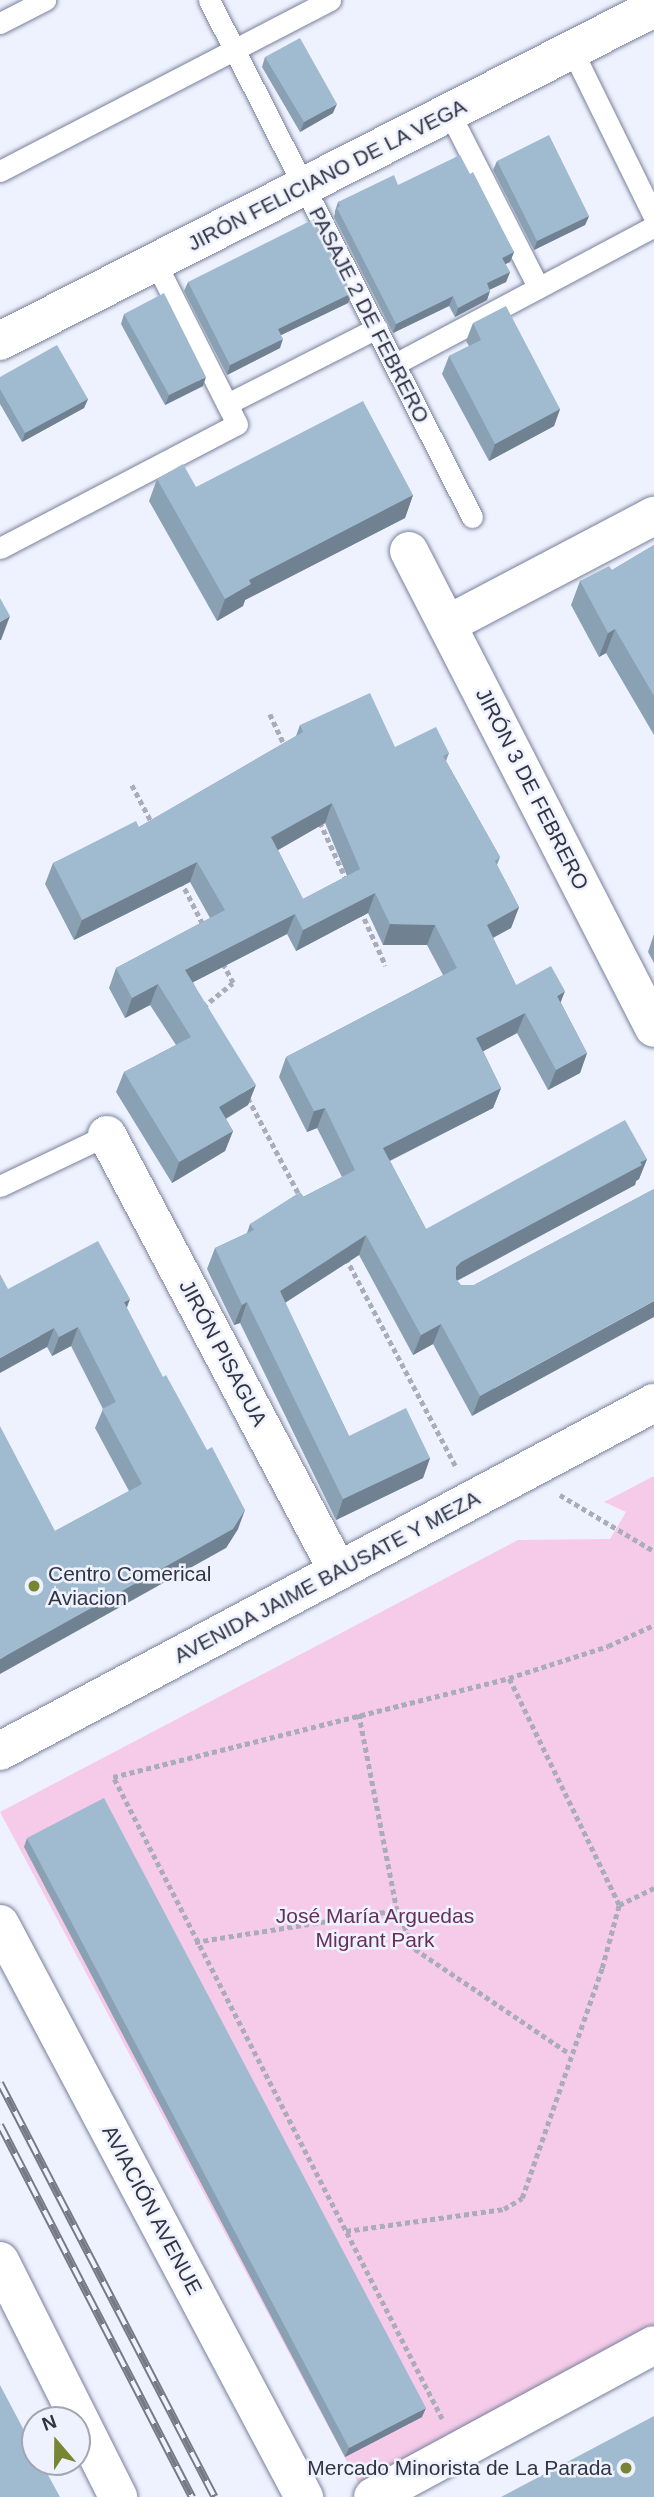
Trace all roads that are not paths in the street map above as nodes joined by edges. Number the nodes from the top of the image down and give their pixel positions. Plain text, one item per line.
1 (44, 0) edge
2 (209, 0) edge
3 (330, 0) edge
4 (654, 8) edge
5 (0, 23) edge
6 (234, 50) junction
7 (572, 50) junction
8 (449, 112) junction
9 (0, 171) edge
10 (304, 186) junction
11 (654, 217) edge
12 (654, 226) edge
13 (155, 262) junction
14 (538, 287) junction
15 (376, 328) junction
16 (0, 341) edge
17 (395, 364) junction
18 (227, 404) junction
19 (654, 516) edge
20 (472, 517) dead end
21 (0, 548) edge
22 (409, 551) dead end
23 (448, 624) junction
24 (654, 1028) edge
25 (107, 1135) joint
26 (0, 1186) edge
27 (654, 1403) edge
28 (338, 1571) junction
29 (0, 1751) edge
30 (0, 1924) edge
31 (0, 2261) edge
32 (654, 2345) edge
33 (118, 2497) edge
34 (303, 2497) edge
35 (373, 2497) edge

1 - 5 lane
2 - 6 lane, PASAJE 2 DE FEBRERO
3 - 6 lane
4 - 7 street, JIRÓN FELICIANO DE LA VEGA
6 - 9 lane
6 - 10 lane, PASAJE 2 DE FEBRERO
7 - 8 street, JIRÓN FELICIANO DE LA VEGA
7 - 11 lane
8 - 10 street, JIRÓN FELICIANO DE LA VEGA
8 - 14 lane
10 - 13 street, JIRÓN FELICIANO DE LA VEGA
10 - 15 lane, PASAJE 2 DE FEBRERO
12 - 14 lane
13 - 16 street, JIRÓN FELICIANO DE LA VEGA
13 - 18 lane
14 - 17 lane
15 - 17 lane, PASAJE 2 DE FEBRERO
15 - 18 lane
17 - 20 lane, PASAJE 2 DE FEBRERO
18 - 21 lane
19 - 23 street
22 - 23 street, JIRÓN 3 DE FEBRERO
23 - 24 street, JIRÓN 3 DE FEBRERO
25 - 26 lane
25 - 28 street, JIRÓN PISAGUA
27 - 28 street, AVENIDA JAIME BAUSATE Y MEZA
28 - 29 street, AVENIDA JAIME BAUSATE Y MEZA
30 - 34 street, AVIACIÓN AVENUE
31 - 33 street
32 - 35 street

